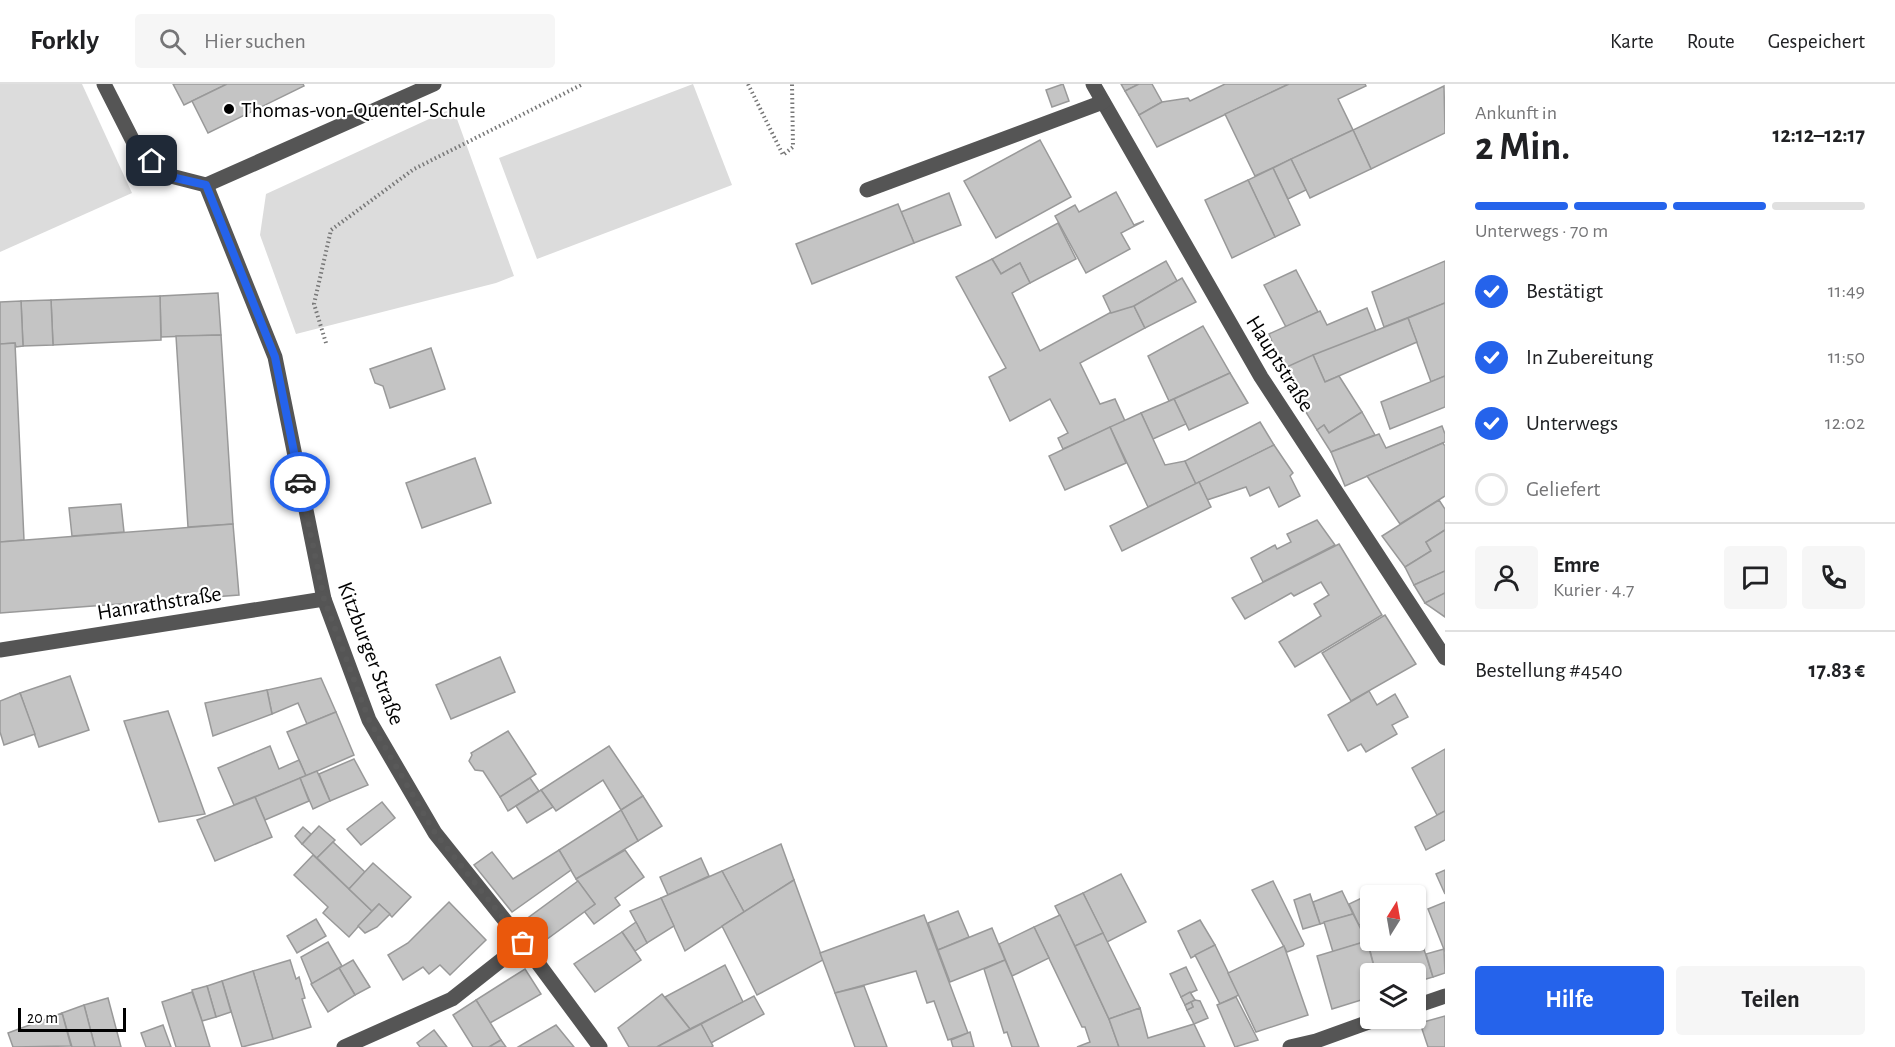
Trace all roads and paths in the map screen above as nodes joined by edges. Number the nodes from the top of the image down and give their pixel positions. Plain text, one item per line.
1 (104, 84) edge
2 (434, 84) edge
3 (583, 84) edge
4 (748, 84) edge
5 (792, 84) edge
6 (1093, 84) edge
7 (1103, 102) junction
8 (206, 185) junction
9 (867, 190) dead end
10 (326, 343) dead end
11 (324, 599) junction
12 (0, 650) edge
13 (1445, 657) edge
14 (523, 943) junction
15 (1445, 996) edge
16 (1426, 1003) edge
17 (1360, 1025) edge
18 (344, 1047) edge
19 (600, 1047) edge
20 (1290, 1047) edge

1 - 8 street
2 - 8 street
3 - 10 path
4 - 5 path
6 - 7 street, Hauptstraße
7 - 9 street
7 - 13 street, Hauptstraße
8 - 11 street, Kitzburger Straße
11 - 12 street, Hanrathstraße
11 - 14 street, Kitzburger Straße
14 - 18 street
14 - 19 street, Kitzburger Straße
15 - 16 street
17 - 20 street

